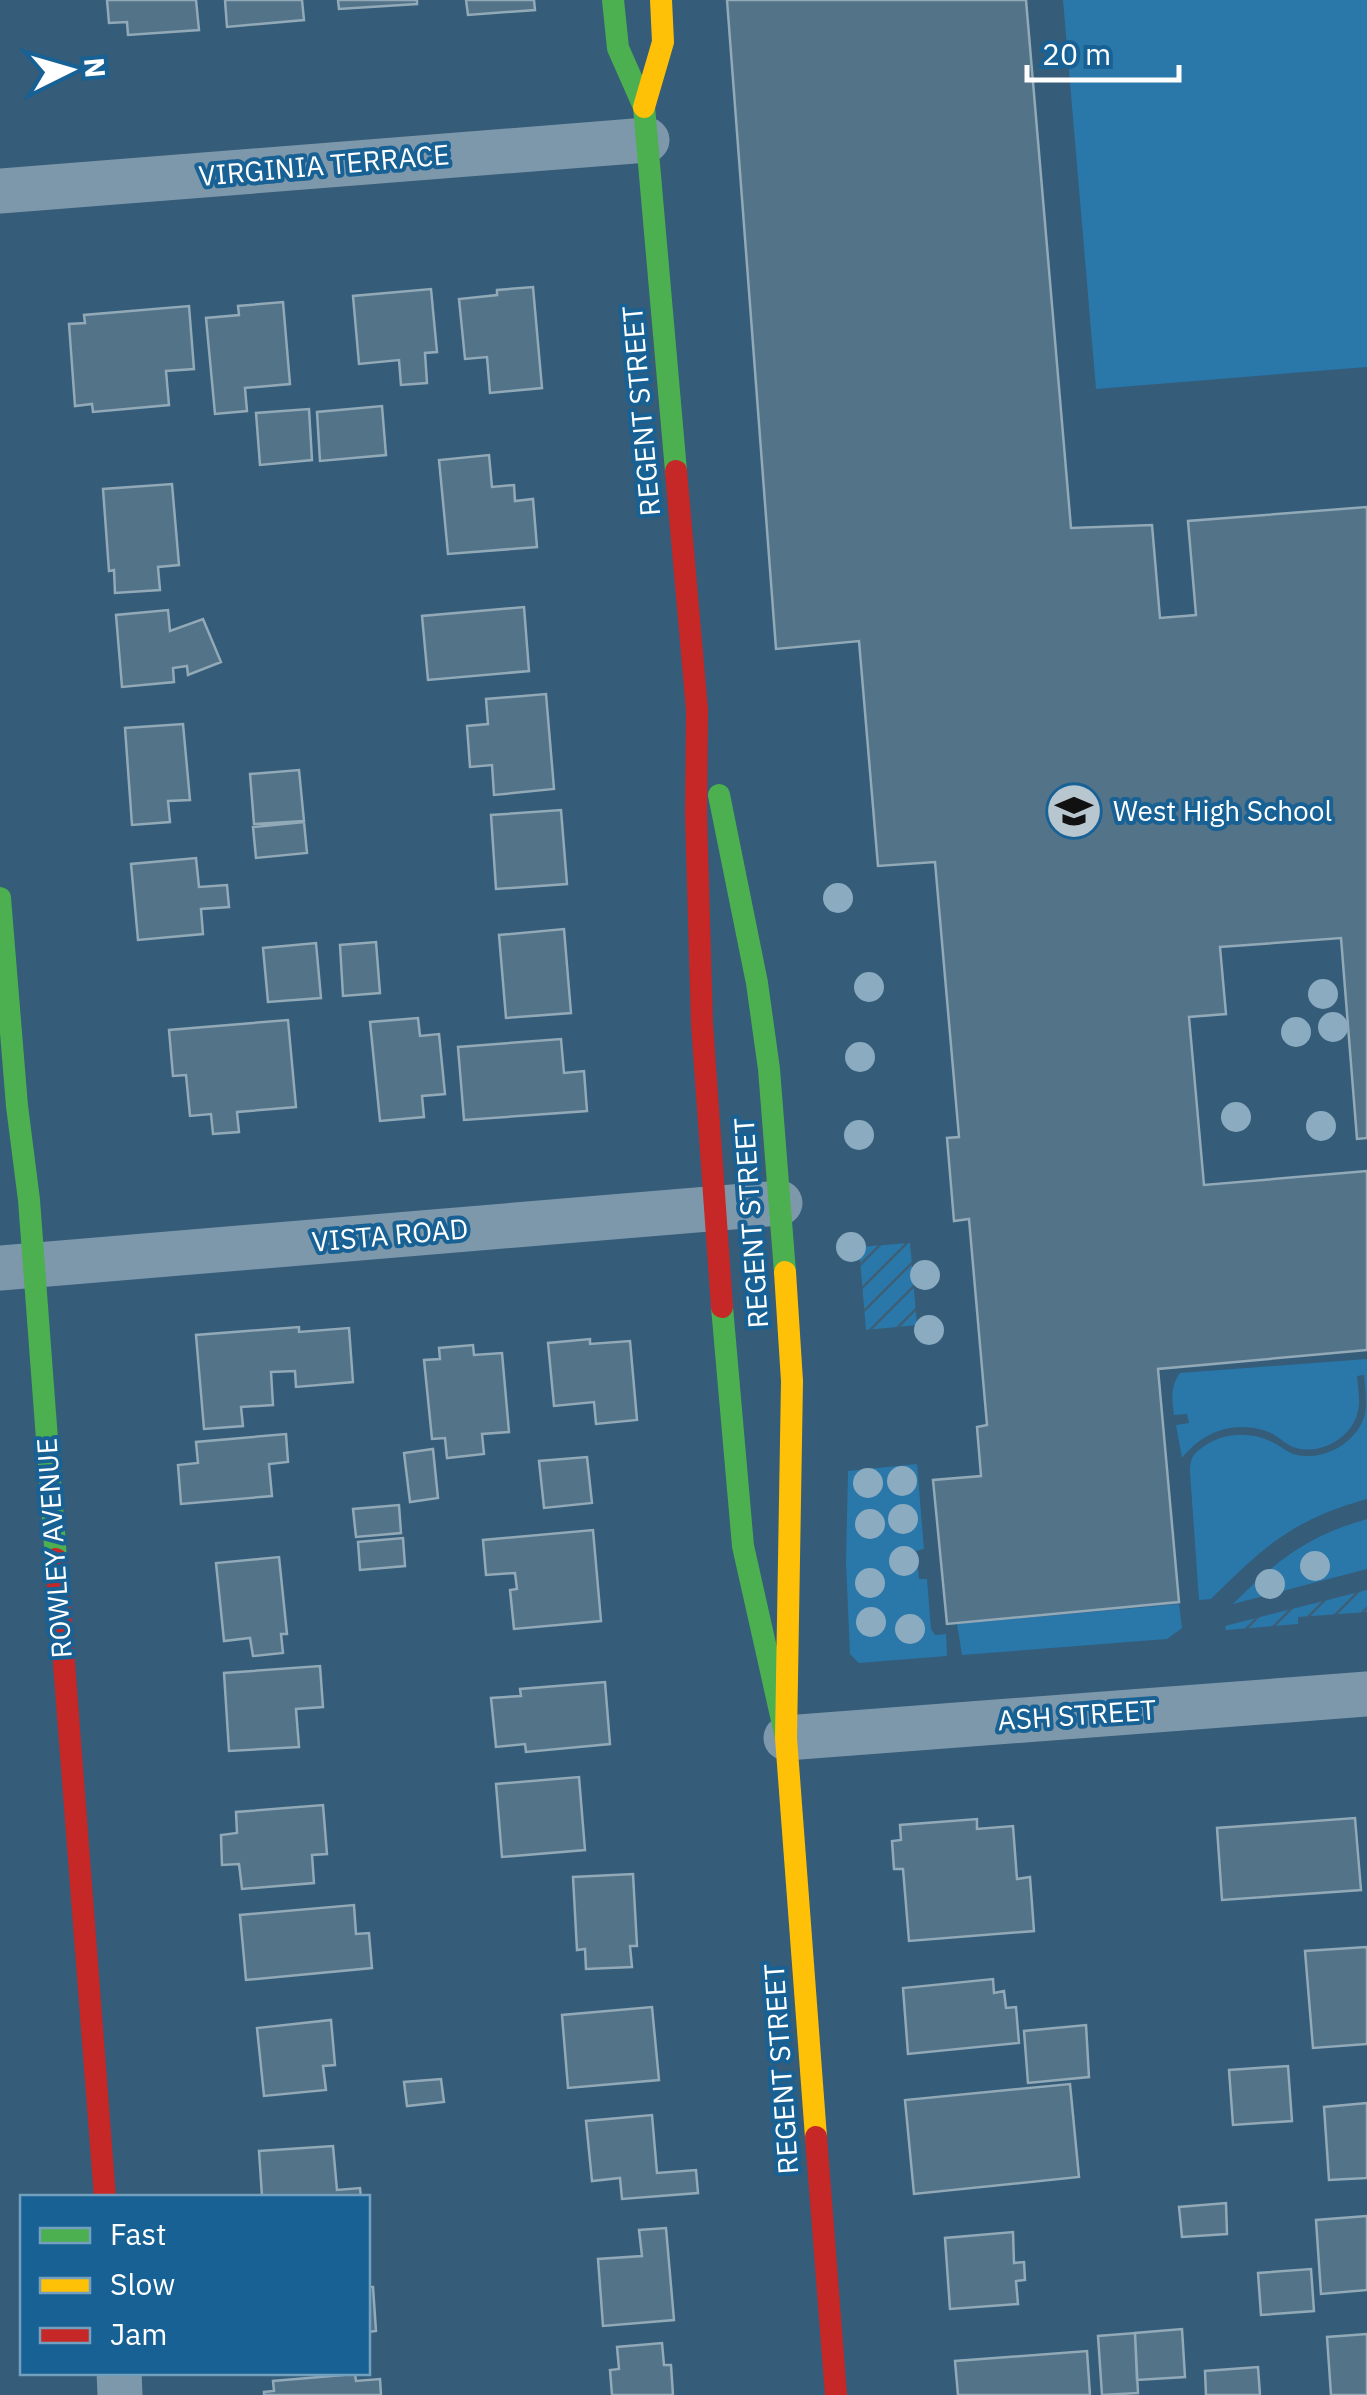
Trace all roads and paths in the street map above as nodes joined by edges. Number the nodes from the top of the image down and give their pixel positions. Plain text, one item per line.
1 (613, 0) edge
2 (661, 0) edge
3 (646, 123) junction
4 (0, 191) edge
5 (697, 710) junction
6 (0, 898) edge
7 (780, 1203) junction
8 (716, 1209) junction
9 (17, 1266) edge
10 (1367, 1694) edge
11 (786, 1738) junction
12 (105, 2195) edge
13 (836, 2395) edge

1 - 3 main road, REGENT STREET
2 - 3 main road, REGENT STREET
3 - 4 street, VIRGINIA TERRACE
3 - 5 main road, REGENT STREET
5 - 7 main road, REGENT STREET
5 - 8 main road, REGENT STREET
6 - 9 main road, ROWLEY AVENUE
7 - 8 street, VISTA ROAD
7 - 11 main road, REGENT STREET
8 - 9 street, VISTA ROAD
8 - 11 main road, REGENT STREET
9 - 12 main road, ROWLEY AVENUE
10 - 11 street, ASH STREET
11 - 13 main road, REGENT STREET

